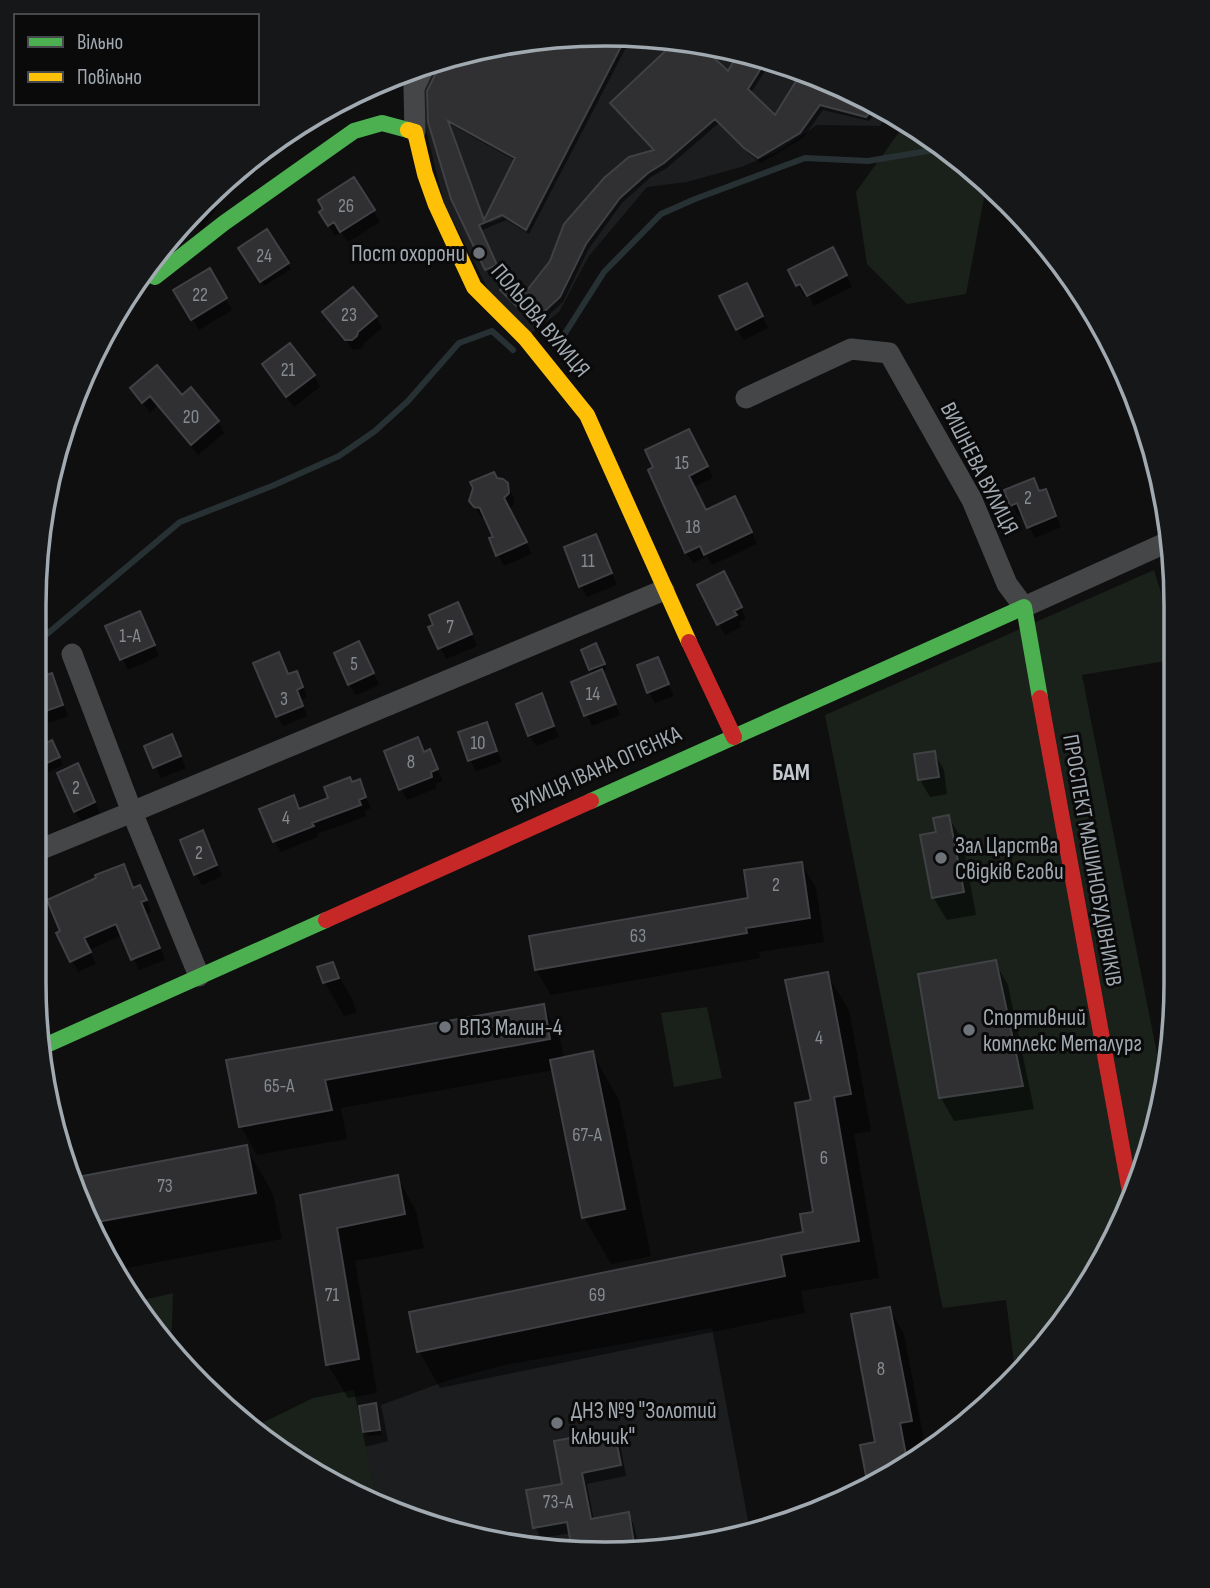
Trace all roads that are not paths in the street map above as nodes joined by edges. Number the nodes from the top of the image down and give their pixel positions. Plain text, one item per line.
1 (419, 77) edge
2 (415, 132) junction
3 (155, 277) dead end
4 (746, 398) dead end
5 (1161, 545) edge
6 (664, 590) junction
7 (1024, 607) junction
8 (72, 654) dead end
9 (734, 737) junction
10 (132, 812) junction
11 (46, 847) edge
12 (199, 976) junction
13 (49, 1043) edge
14 (1128, 1181) edge

1 - 2 street
2 - 3 street
2 - 6 street, ПОЛЬОВА ВУЛИЦЯ
4 - 7 street, ВИШНЕВА ВУЛИЦЯ
5 - 7 street, ВУЛИЦЯ ІВАНА ОГІЄНКА
6 - 9 street, ПОЛЬОВА ВУЛИЦЯ
6 - 10 street
7 - 9 street, ВУЛИЦЯ ІВАНА ОГІЄНКА
7 - 14 street, ПРОСПЕКТ МАШИНОБУДІВНИКІВ
8 - 10 street
9 - 12 street, ВУЛИЦЯ ІВАНА ОГІЄНКА
10 - 11 street
10 - 12 street
12 - 13 street, ВУЛИЦЯ ІВАНА ОГІЄНКА

